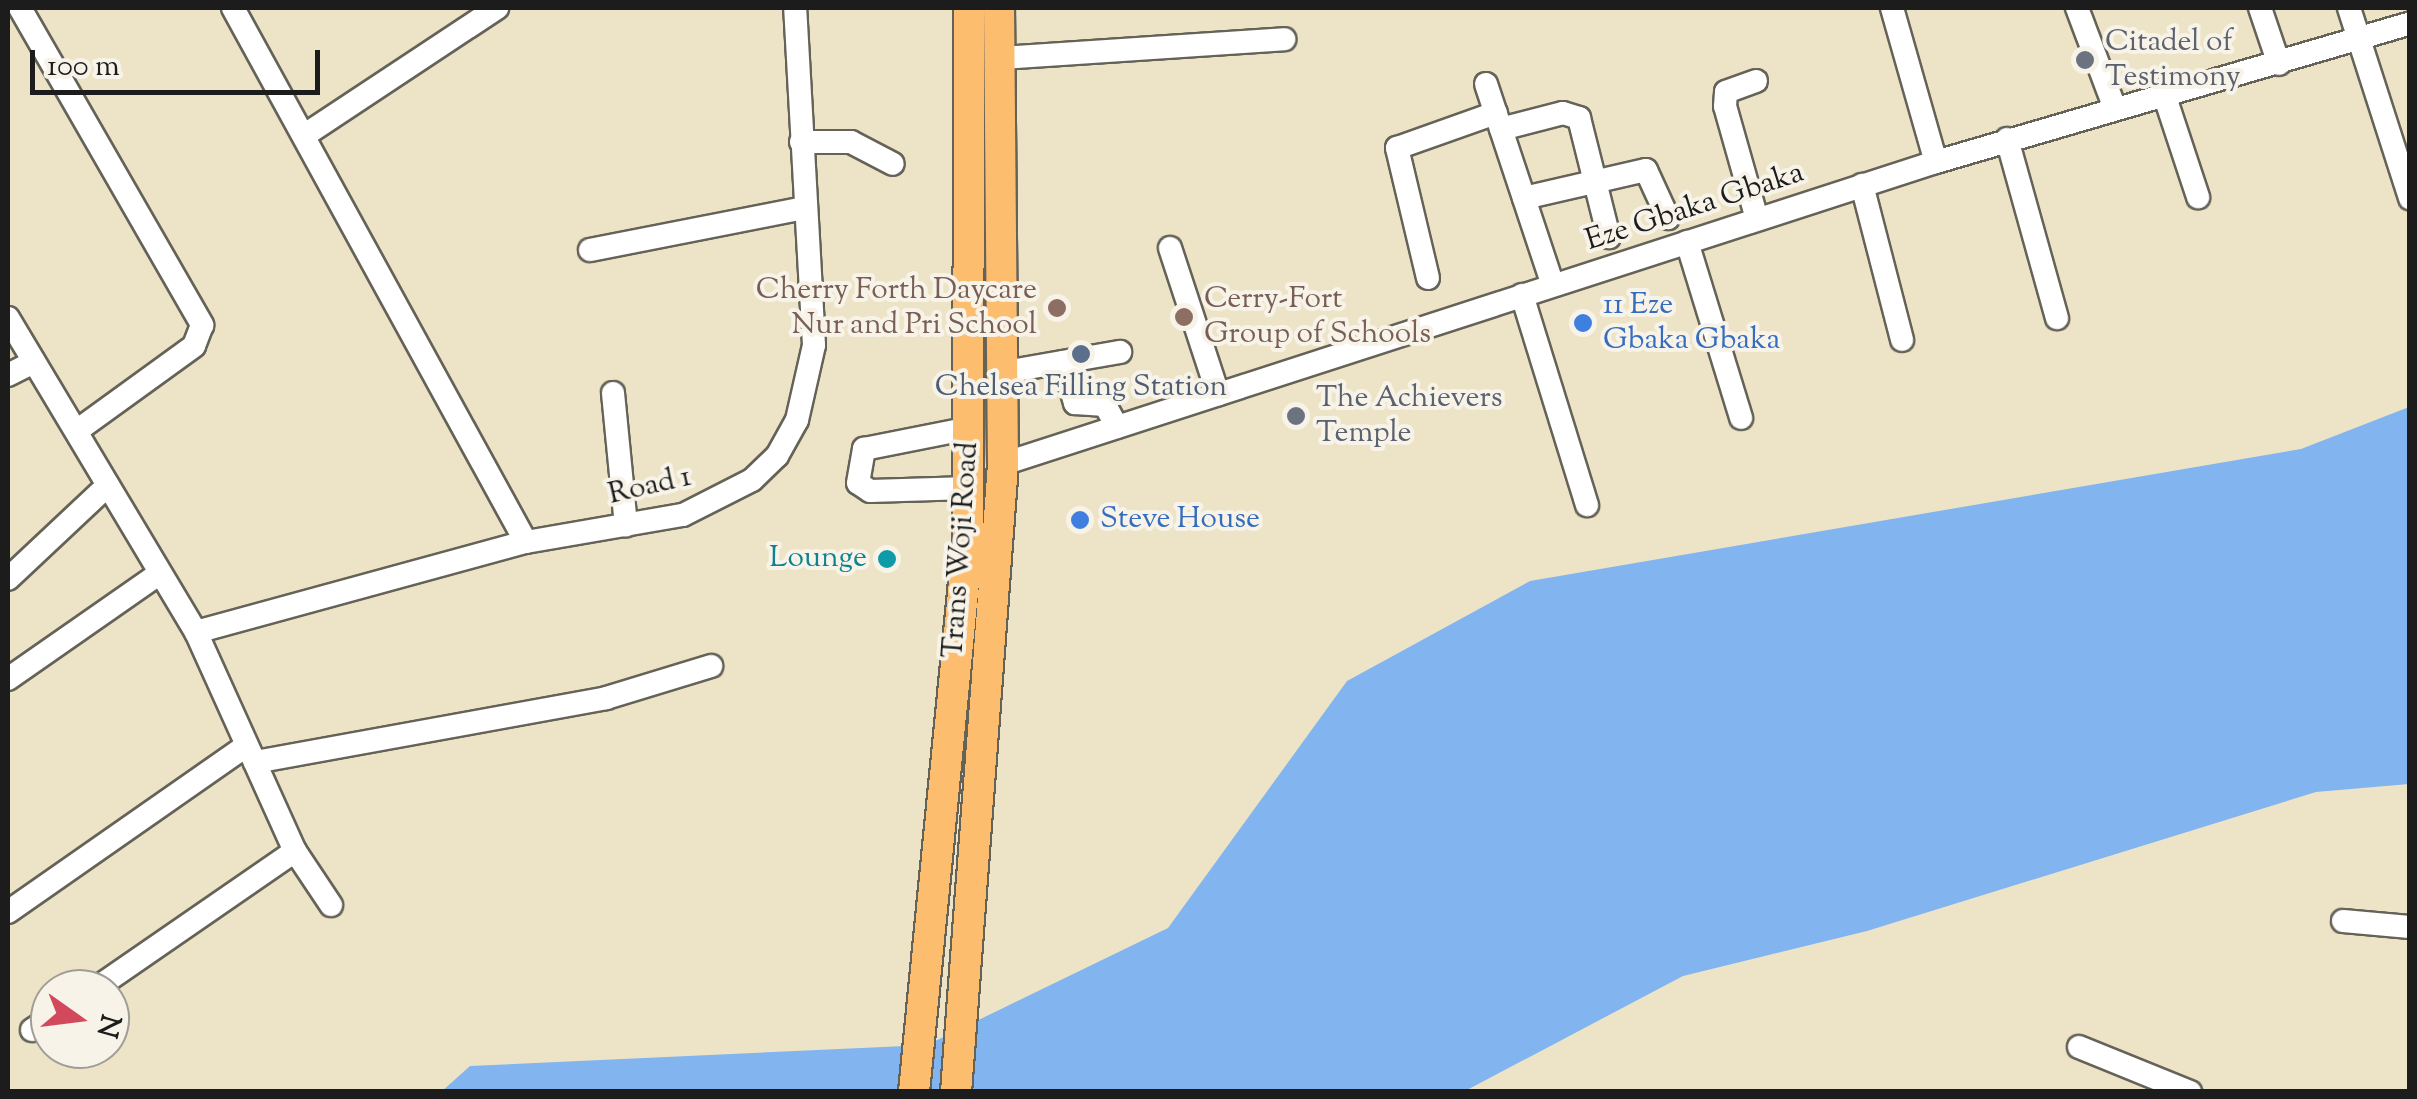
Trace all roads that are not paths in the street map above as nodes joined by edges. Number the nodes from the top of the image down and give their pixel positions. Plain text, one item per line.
1 (20, 8) edge
2 (232, 8) edge
3 (497, 8) edge
4 (795, 8) edge
5 (969, 8) edge
6 (999, 8) edge
7 (1892, 8) edge
8 (2077, 8) edge
9 (2260, 8) edge
10 (2348, 8) edge
11 (2410, 23) edge
12 (1284, 39) dead end
13 (2360, 42) junction
14 (1001, 58) junction
15 (970, 60) junction
16 (2278, 64) junction
17 (1756, 81) dead end
18 (1486, 84) dead end
19 (2163, 91) junction
20 (2114, 106) junction
21 (1498, 121) junction
22 (308, 133) junction
23 (2008, 139) junction
24 (800, 142) junction
25 (1936, 162) junction
26 (893, 164) dead end
27 (1594, 182) junction
28 (1862, 185) junction
29 (1524, 198) junction
30 (2198, 198) dead end
31 (2410, 198) edge
32 (805, 208) junction
33 (1668, 218) dead end
34 (1757, 219) junction
35 (1609, 237) dead end
36 (1687, 242) junction
37 (1170, 248) dead end
38 (590, 250) dead end
39 (1428, 278) dead end
40 (1552, 285) junction
41 (1522, 295) junction
42 (8, 318) edge
43 (2057, 318) dead end
44 (1902, 340) dead end
45 (1120, 352) dead end
46 (34, 362) junction
47 (1063, 362) junction
48 (1006, 372) junction
49 (8, 375) edge
50 (613, 393) dead end
51 (1218, 394) junction
52 (1741, 418) dead end
53 (1117, 427) junction
54 (970, 428) junction
55 (78, 430) junction
56 (1002, 464) junction
57 (108, 485) junction
58 (969, 488) junction
59 (1587, 505) dead end
60 (626, 525) junction
61 (526, 542) junction
62 (160, 573) junction
63 (8, 580) edge
64 (196, 632) junction
65 (711, 666) dead end
66 (8, 678) edge
67 (251, 754) junction
68 (296, 851) junction
69 (331, 904) dead end
70 (8, 912) edge
71 (2344, 921) dead end
72 (2410, 928) edge
73 (124, 969) edge
74 (2079, 1047) dead end
75 (914, 1092) edge
76 (956, 1092) edge
77 (2190, 1092) edge

1 - 55 street
2 - 22 street
3 - 22 street
4 - 24 street, Road 1
5 - 15 main road, Trans Woji Road
6 - 14 main road, Trans Woji Road
7 - 25 street
8 - 20 street
9 - 16 street
10 - 13 street
11 - 13 street, Eze Gbaka Gbaka
12 - 14 street
13 - 16 street, Eze Gbaka Gbaka
13 - 31 street
14 - 15 main road
14 - 48 main road, Trans Woji Road
15 - 54 main road, Trans Woji Road
16 - 19 street, Eze Gbaka Gbaka
17 - 34 street
18 - 21 street
19 - 20 street, Eze Gbaka Gbaka
19 - 30 street
20 - 23 street, Eze Gbaka Gbaka
21 - 27 street
21 - 29 street
21 - 39 street
22 - 61 street
23 - 25 street, Eze Gbaka Gbaka
23 - 43 street
24 - 26 street
24 - 32 street, Road 1
25 - 28 street, Eze Gbaka Gbaka
27 - 29 street
27 - 33 street
27 - 35 street
28 - 34 street, Eze Gbaka Gbaka
28 - 44 street
29 - 40 street
32 - 38 street
32 - 60 street, Road 1
34 - 36 street, Eze Gbaka Gbaka
36 - 40 street, Eze Gbaka Gbaka
36 - 52 street
37 - 51 street
40 - 41 street, Eze Gbaka Gbaka
41 - 51 street, Eze Gbaka Gbaka
41 - 59 street
42 - 46 street
45 - 47 street
46 - 49 street
46 - 55 street
47 - 48 street
47 - 53 street
48 - 56 main road, Trans Woji Road
50 - 60 street
51 - 53 street, Eze Gbaka Gbaka
53 - 56 street, Eze Gbaka Gbaka
54 - 58 main road, Trans Woji Road
54 - 58 street
55 - 57 street
56 - 76 main road, Trans Woji Road
57 - 62 street
57 - 63 street
58 - 75 main road, Trans Woji Road
60 - 61 street, Road 1
61 - 64 street, Road 1
62 - 64 street
62 - 66 street
64 - 67 street
65 - 67 street
67 - 68 street
67 - 70 street
68 - 69 street
68 - 73 street
71 - 72 street
74 - 77 street

